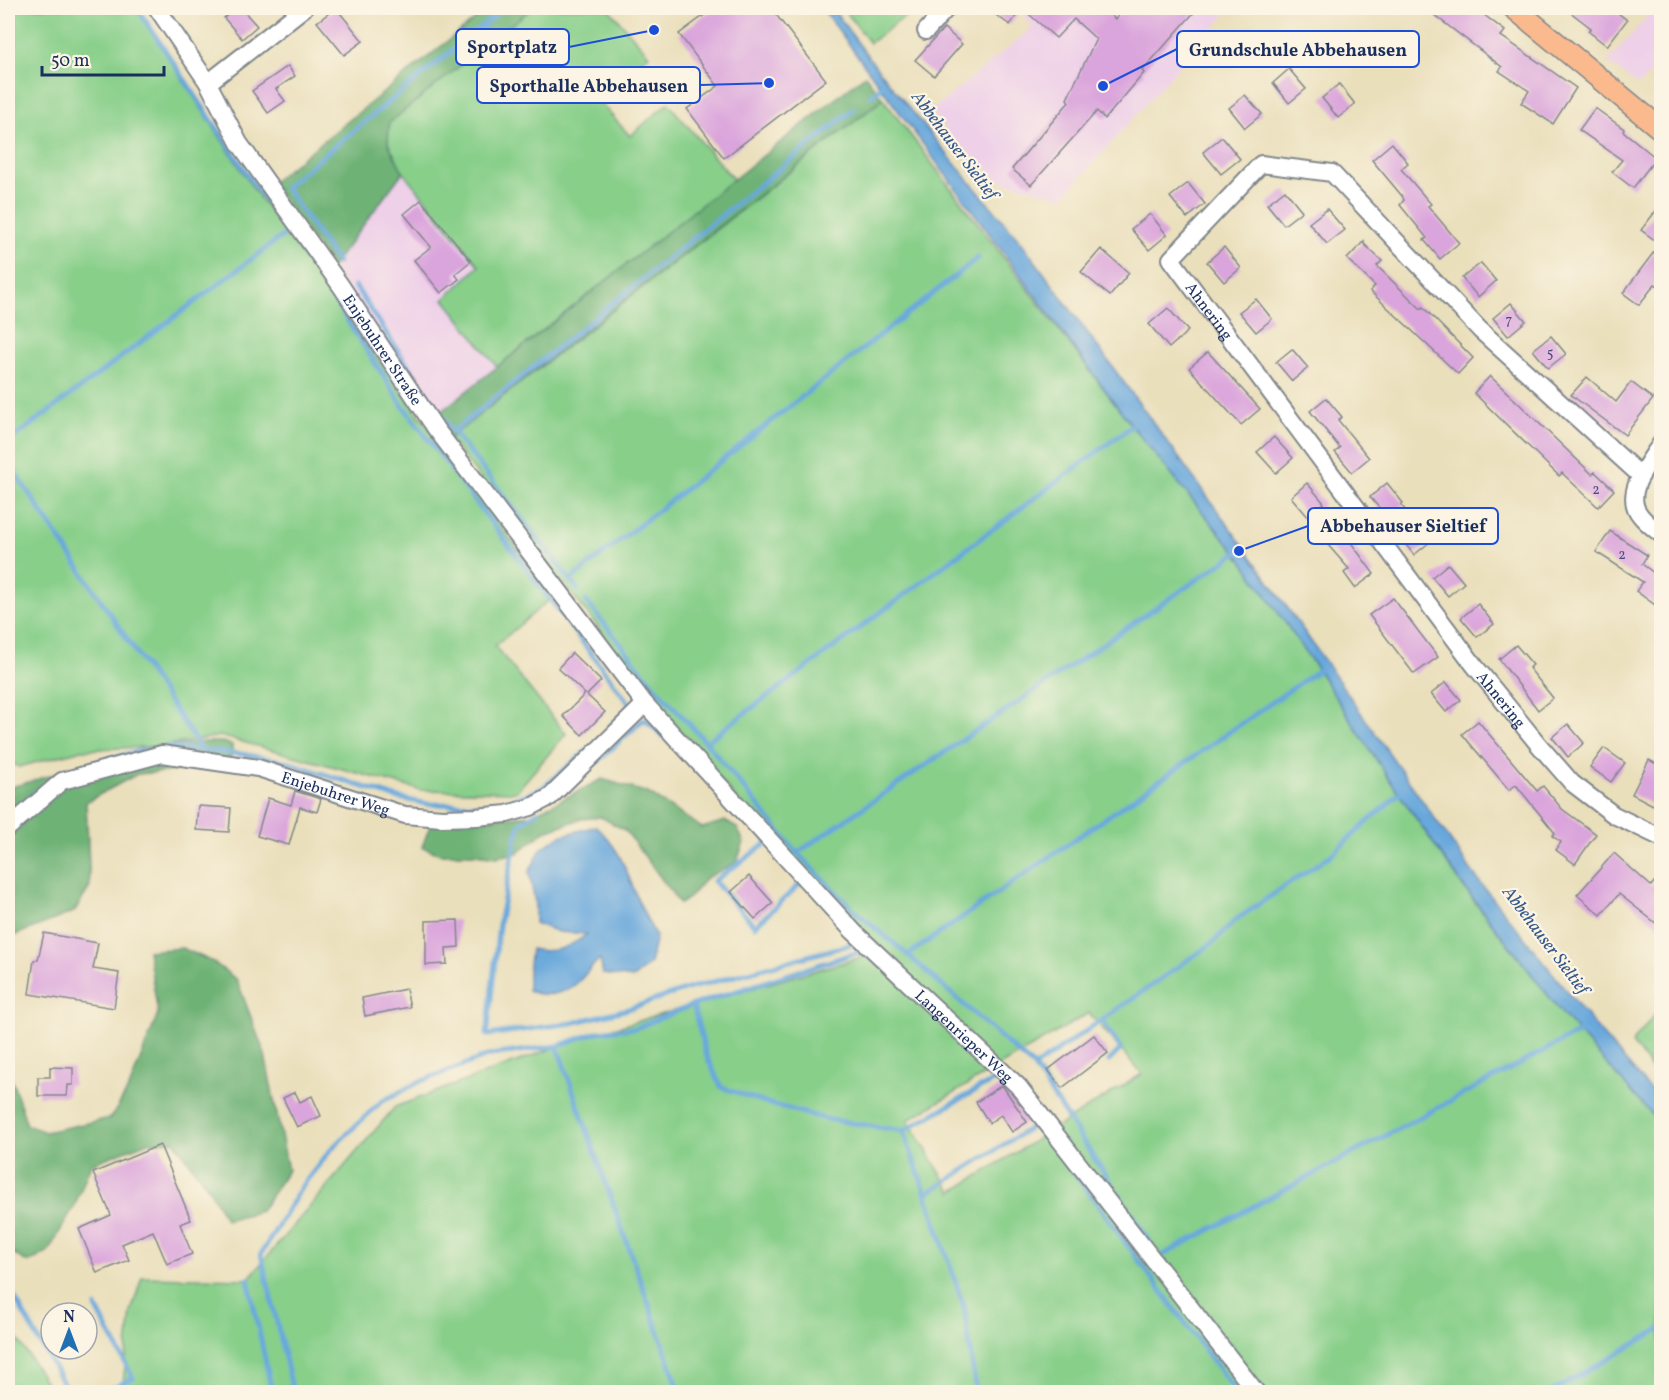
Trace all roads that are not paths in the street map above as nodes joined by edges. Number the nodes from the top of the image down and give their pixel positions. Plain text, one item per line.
1 (157, 8) edge
2 (304, 8) edge
3 (947, 8) edge
4 (1514, 8) edge
5 (926, 31) dead end
6 (208, 83) junction
7 (1662, 130) edge
8 (1662, 442) edge
9 (1641, 476) junction
10 (1662, 535) edge
11 (645, 704) junction
12 (8, 828) edge
13 (1662, 838) edge
14 (1256, 1392) edge

1 - 6 street, Enjebuhrer Straße
2 - 6 street
3 - 5 street
4 - 7 main road
6 - 11 street, Enjebuhrer Straße
8 - 9 street
9 - 10 street
9 - 13 street, Ahnering
11 - 12 street, Enjebuhrer Weg
11 - 14 street, Langenrieper Weg

